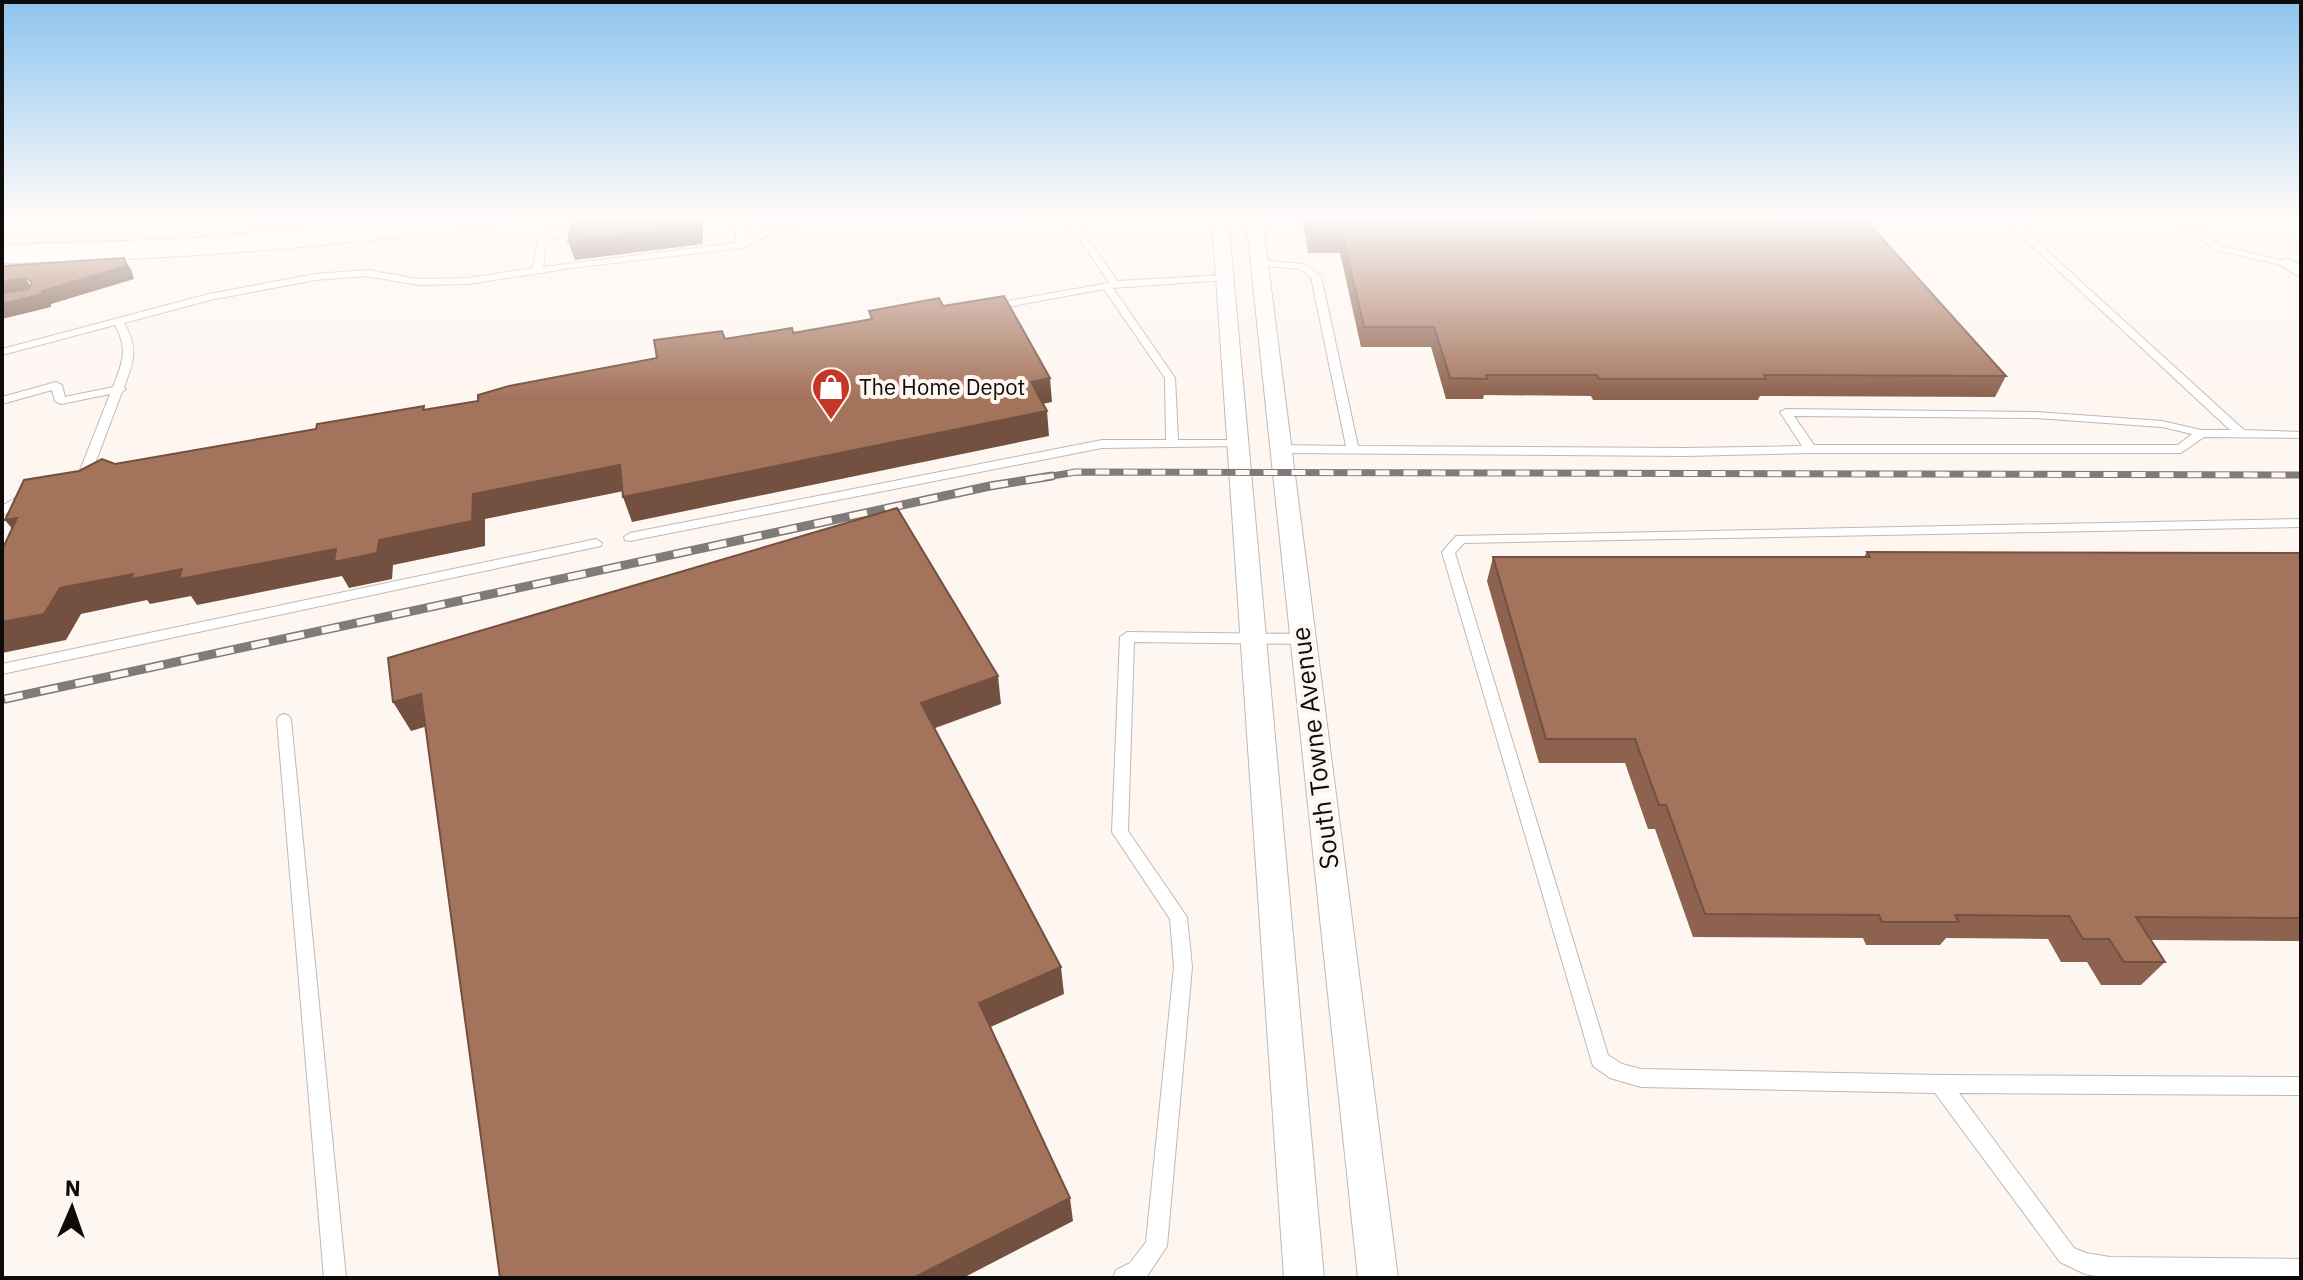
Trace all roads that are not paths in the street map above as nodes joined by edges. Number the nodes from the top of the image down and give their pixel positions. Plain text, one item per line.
1 (1224, 277) edge
2 (311, 278) edge
3 (394, 278) edge
4 (491, 278) edge
5 (1106, 278) edge
6 (1210, 278) edge
7 (1261, 278) edge
8 (1316, 278) edge
9 (2071, 278) edge
10 (1111, 286) junction
11 (980, 309) edge
12 (118, 321) junction
13 (2, 352) edge
14 (120, 389) junction
15 (2, 401) edge
16 (2201, 433) junction
17 (2240, 433) junction
18 (2301, 435) edge
19 (1172, 444) junction
20 (1237, 444) junction
21 (1280, 449) junction
22 (1810, 449) junction
23 (1353, 450) junction
24 (97, 476) edge
25 (36, 490) edge
26 (2, 512) edge
27 (2301, 523) edge
28 (630, 537) dead end
29 (596, 543) dead end
30 (1253, 636) junction
31 (1303, 639) junction
32 (2, 669) edge
33 (284, 720) dead end
34 (1940, 1084) junction
35 (2301, 1086) edge
36 (2301, 1270) edge
37 (335, 1278) edge
38 (1124, 1278) edge
39 (1304, 1278) edge
40 (1378, 1278) edge

1 - 20 street, South Towne Avenue
2 - 12 lane
3 - 4 lane
5 - 10 lane
6 - 10 lane
7 - 21 street, South Towne Avenue
8 - 23 lane
9 - 17 lane
10 - 11 lane
10 - 19 lane
12 - 13 lane
12 - 14 lane
14 - 15 lane
14 - 24 lane
16 - 17 lane
16 - 22 lane
16 - 22 lane
17 - 18 lane
19 - 20 lane
19 - 28 lane
20 - 30 street, South Towne Avenue
21 - 23 lane
21 - 31 street, South Towne Avenue
22 - 23 lane
25 - 26 lane
27 - 34 lane
29 - 32 lane
30 - 31 lane
30 - 38 lane
30 - 39 street, South Towne Avenue
31 - 40 street, South Towne Avenue
33 - 37 lane
34 - 35 lane
34 - 36 lane

